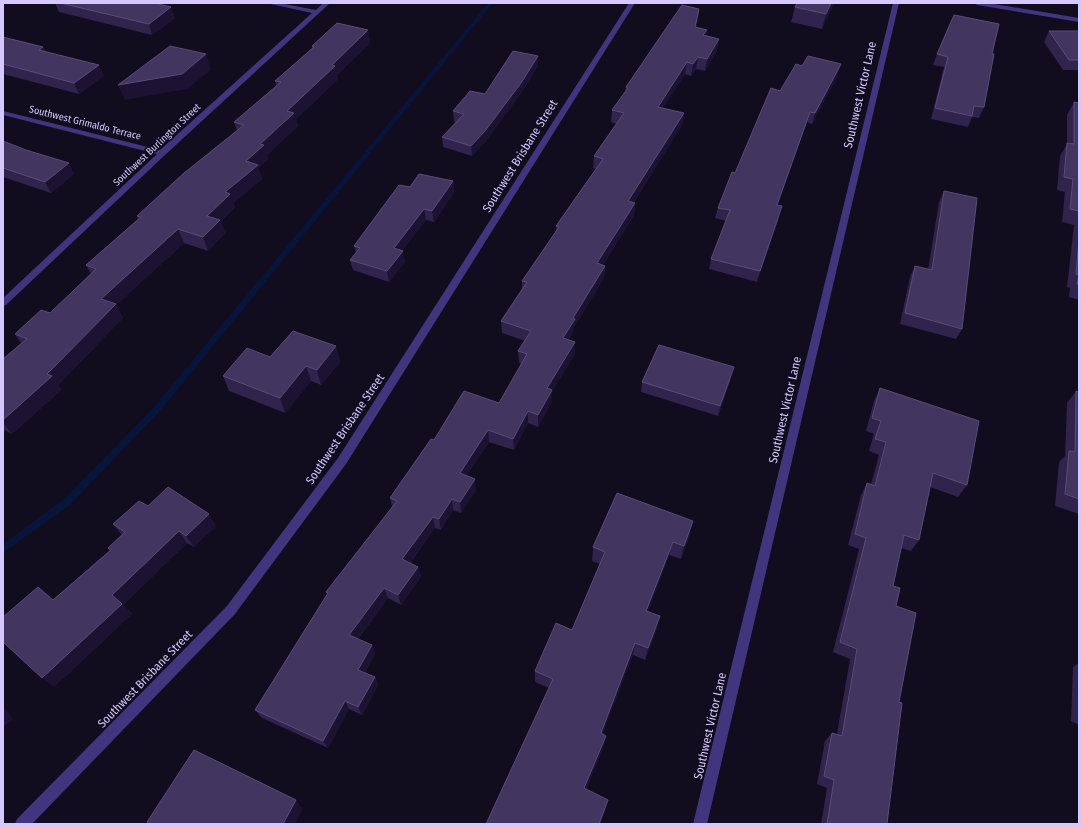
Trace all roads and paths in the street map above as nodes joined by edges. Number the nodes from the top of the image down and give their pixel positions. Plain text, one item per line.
1 (269, 3) edge
2 (327, 3) edge
3 (632, 3) edge
4 (896, 3) edge
5 (977, 3) edge
6 (317, 12) junction
7 (1079, 20) edge
8 (3, 112) edge
9 (162, 152) junction
10 (3, 303) edge
11 (22, 824) edge
12 (700, 824) edge

1 - 6 street
2 - 6 street, Southwest Burlington Street
3 - 11 street, Southwest Brisbane Street
4 - 12 street, Southwest Victor Lane
5 - 7 street
6 - 9 street, Southwest Burlington Street
8 - 9 street, Southwest Grimaldo Terrace
9 - 10 street, Southwest Burlington Street

